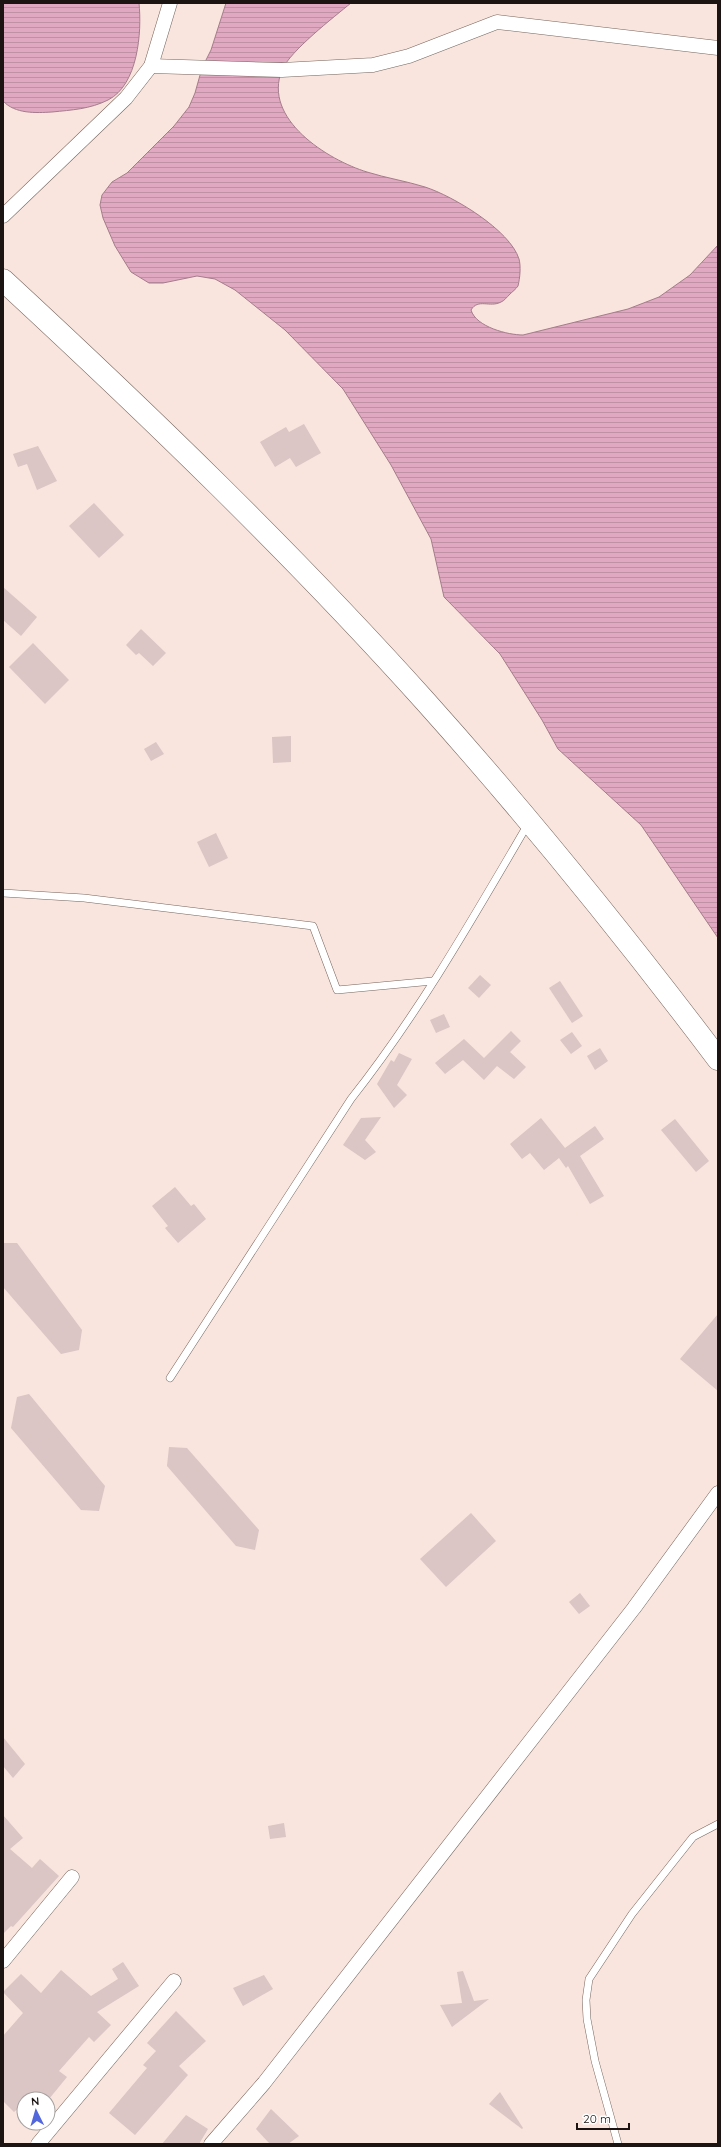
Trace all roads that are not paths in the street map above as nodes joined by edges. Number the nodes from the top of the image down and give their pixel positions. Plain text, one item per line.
1 (170, 3) edge
2 (718, 48) edge
3 (151, 66) junction
4 (3, 216) edge
5 (3, 280) edge
6 (529, 821) junction
7 (3, 893) edge
8 (433, 981) junction
9 (718, 1059) edge
10 (170, 1378) dead end
11 (718, 1493) edge
12 (718, 1824) edge
13 (72, 1877) dead end
14 (3, 1961) edge
15 (174, 1981) dead end
16 (38, 2144) edge
17 (211, 2144) edge
18 (618, 2144) edge

1 - 3 street
2 - 3 street
3 - 4 street
5 - 6 highway
6 - 8 lane
6 - 9 highway
7 - 8 lane
8 - 10 lane
11 - 17 street
12 - 18 lane
13 - 14 street
15 - 16 street

